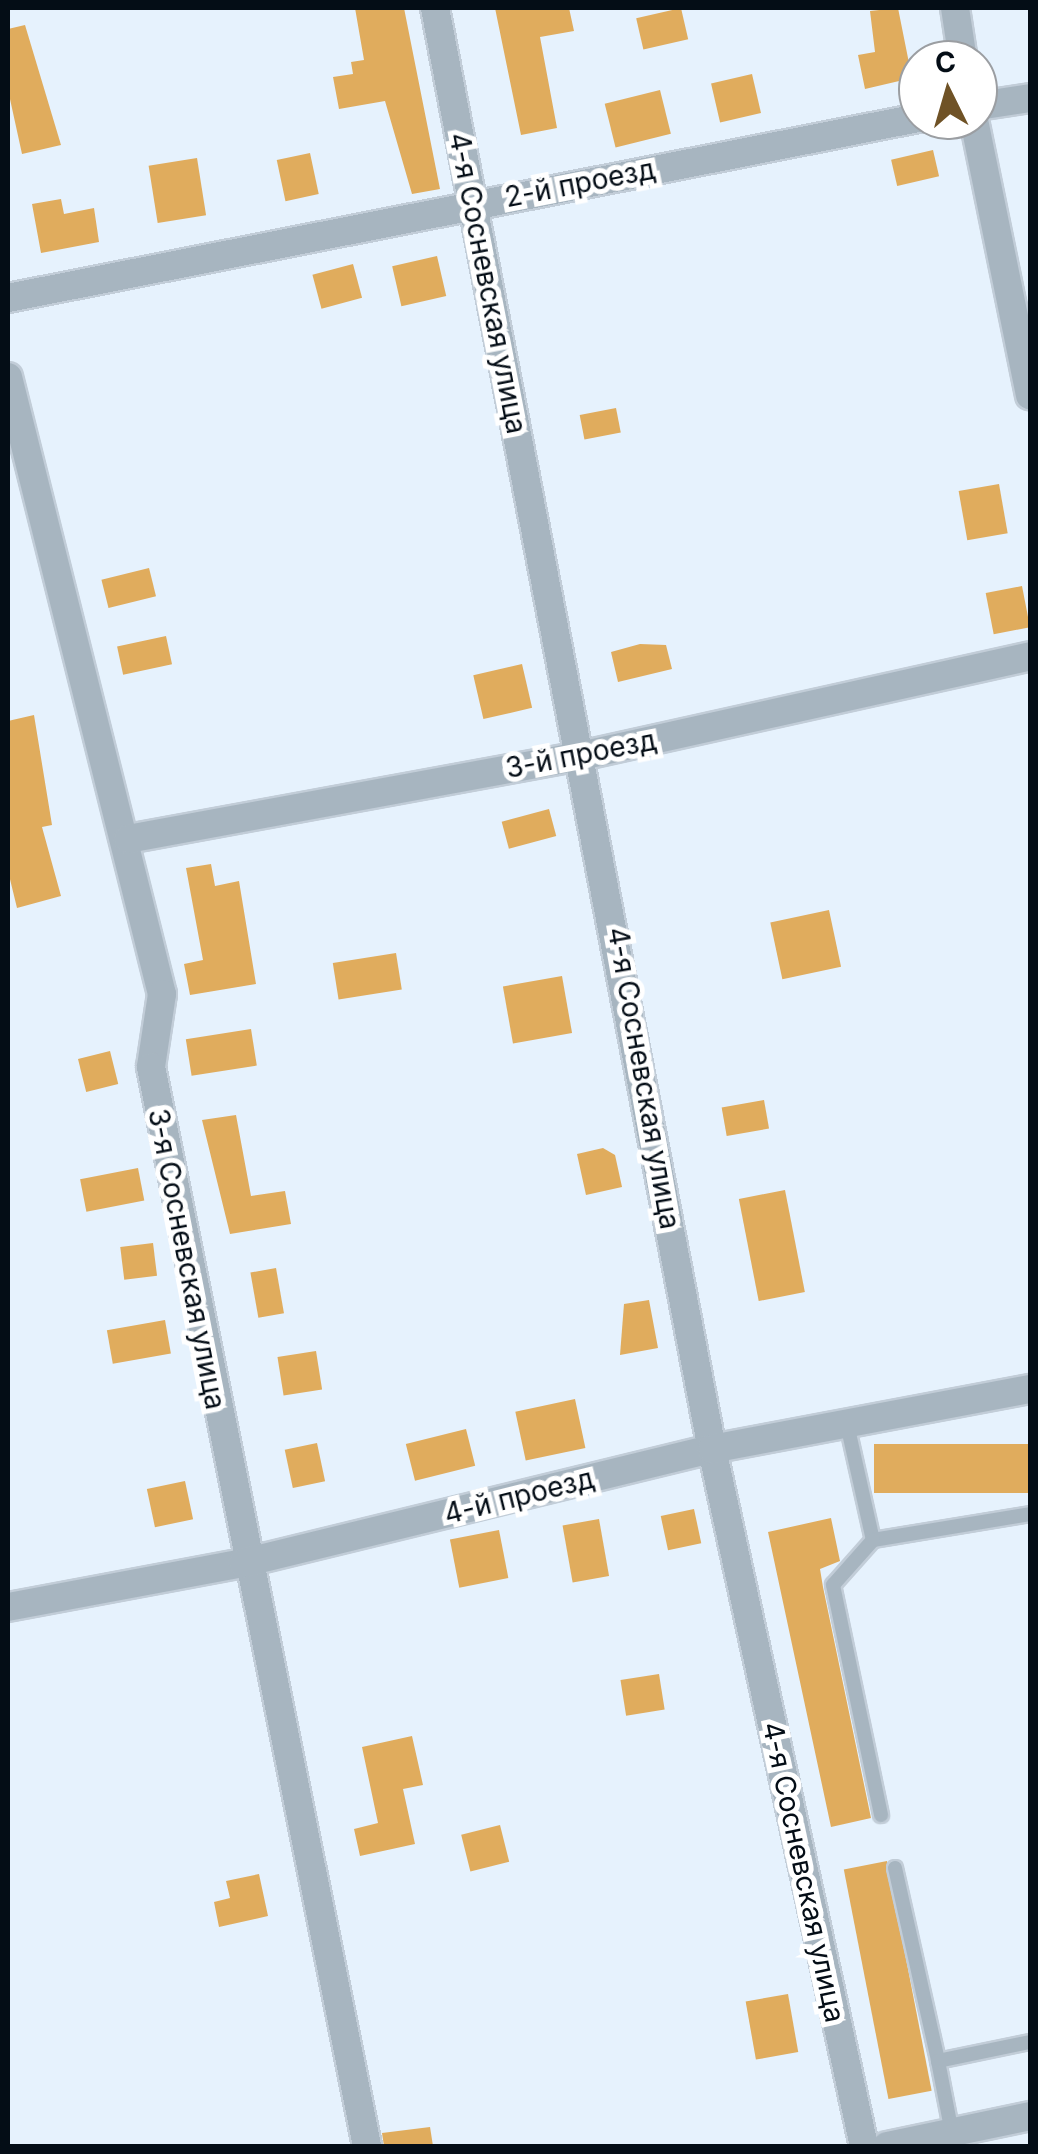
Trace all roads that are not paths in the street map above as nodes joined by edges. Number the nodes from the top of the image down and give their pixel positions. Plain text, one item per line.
1 (435, 8) edge
2 (955, 8) edge
3 (961, 40) edge
4 (1030, 98) edge
5 (998, 103) edge
6 (898, 122) edge
7 (978, 140) edge
8 (470, 204) junction
9 (8, 298) edge
10 (8, 377) edge
11 (1030, 395) edge
12 (1030, 656) edge
13 (585, 755) junction
14 (128, 839) junction
15 (1030, 1389) edge
16 (847, 1424) junction
17 (712, 1450) junction
18 (1030, 1514) edge
19 (873, 1540) junction
20 (243, 1563) junction
21 (8, 1607) edge
22 (881, 1815) dead end
23 (895, 1868) dead end
24 (1030, 2042) edge
25 (938, 2061) junction
26 (1030, 2116) edge
27 (952, 2133) junction
28 (367, 2146) edge
29 (864, 2146) edge
30 (888, 2146) edge

1 - 8 street, 4-я Сосневская улица
2 - 3 street
4 - 5 street
6 - 8 street, 2-й проезд
7 - 11 street
8 - 9 street, 2-й проезд
8 - 13 street, 4-я Сосневская улица
10 - 14 street, 3-я Сосневская улица
12 - 13 street, 3-й проезд
13 - 14 street, 3-й проезд
13 - 17 street, 4-я Сосневская улица
14 - 20 street, 3-я Сосневская улица
15 - 16 street, 4-й проезд
16 - 17 street, 4-й проезд
16 - 19 lane
17 - 20 street, 4-й проезд
17 - 29 street, 4-я Сосневская улица
18 - 19 lane
19 - 22 lane
20 - 21 street, 4-й проезд
20 - 28 street, 3-я Сосневская улица
23 - 25 lane
24 - 25 lane
25 - 27 lane
26 - 27 street
27 - 30 street

